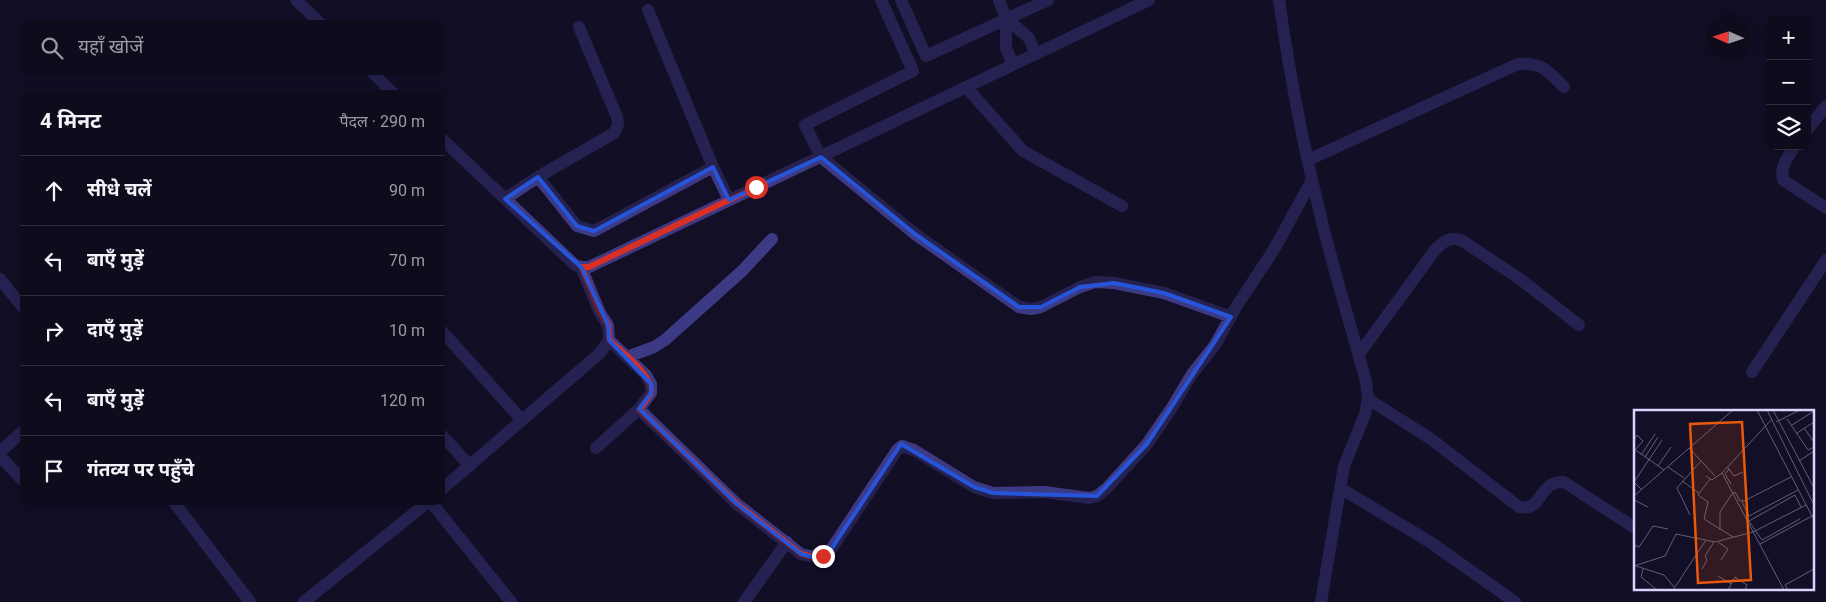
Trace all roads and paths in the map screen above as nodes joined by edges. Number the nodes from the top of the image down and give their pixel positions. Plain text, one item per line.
1 (296, 0) edge
2 (880, 0) edge
3 (901, 0) edge
4 (998, 0) edge
5 (1048, 0) edge
6 (1148, 0) edge
7 (1279, 0) edge
8 (648, 10) dead end
9 (1006, 18) junction
10 (317, 20) edge
11 (579, 26) dead end
12 (1035, 53) junction
13 (1013, 64) junction
14 (375, 75) edge
15 (966, 87) junction
16 (1564, 88) dead end
17 (390, 90) edge
18 (1826, 106) edge
19 (1811, 125) edge
20 (445, 142) edge
21 (1792, 150) edge
22 (821, 157) junction
23 (1308, 160) junction
24 (713, 167) junction
25 (538, 177) junction
26 (1312, 180) junction
27 (505, 199) junction
28 (729, 200) junction
29 (1122, 206) dead end
30 (1826, 208) edge
31 (772, 239) dead end
32 (1826, 260) edge
33 (581, 267) junction
34 (0, 279) edge
35 (20, 304) edge
36 (1231, 317) junction
37 (1579, 325) dead end
38 (445, 334) edge
39 (609, 340) junction
40 (1359, 354) junction
41 (627, 356) junction
42 (1752, 372) dead end
43 (1368, 399) junction
44 (639, 410) junction
45 (522, 420) junction
46 (20, 434) edge
47 (445, 438) edge
48 (596, 448) dead end
49 (0, 454) edge
50 (470, 466) junction
51 (20, 477) edge
52 (445, 487) edge
53 (1340, 488) junction
54 (176, 505) edge
55 (424, 505) edge
56 (432, 505) edge
57 (1634, 527) edge
58 (786, 542) junction
59 (250, 602) edge
60 (304, 602) edge
61 (511, 602) edge
62 (744, 602) edge
63 (1321, 602) edge
64 (1515, 602) edge

1 - 10 street
2 - 22 street
3 - 9 street
4 - 9 street
5 - 9 street
6 - 12 street
7 - 23 street
8 - 24 street
9 - 12 street
9 - 13 street
11 - 25 street
12 - 13 street
13 - 15 street
14 - 17 street
15 - 22 street
15 - 29 street
16 - 23 street
18 - 19 street
20 - 27 street
21 - 30 street
22 - 28 street
22 - 36 street
23 - 26 street
24 - 25 street
24 - 28 street
25 - 27 street
26 - 36 street
26 - 40 street
27 - 33 street
28 - 33 street
31 - 41 street
32 - 42 street
33 - 39 street
34 - 35 street
36 - 58 street
37 - 40 street
38 - 45 street
39 - 41 street
39 - 45 street
40 - 43 street
41 - 44 street
43 - 53 street
43 - 57 street
44 - 48 street
44 - 58 street
45 - 50 street
46 - 49 street
47 - 50 street
49 - 51 street
50 - 52 street
53 - 63 street
53 - 64 street
54 - 59 street
55 - 60 street
56 - 61 street
58 - 62 street

